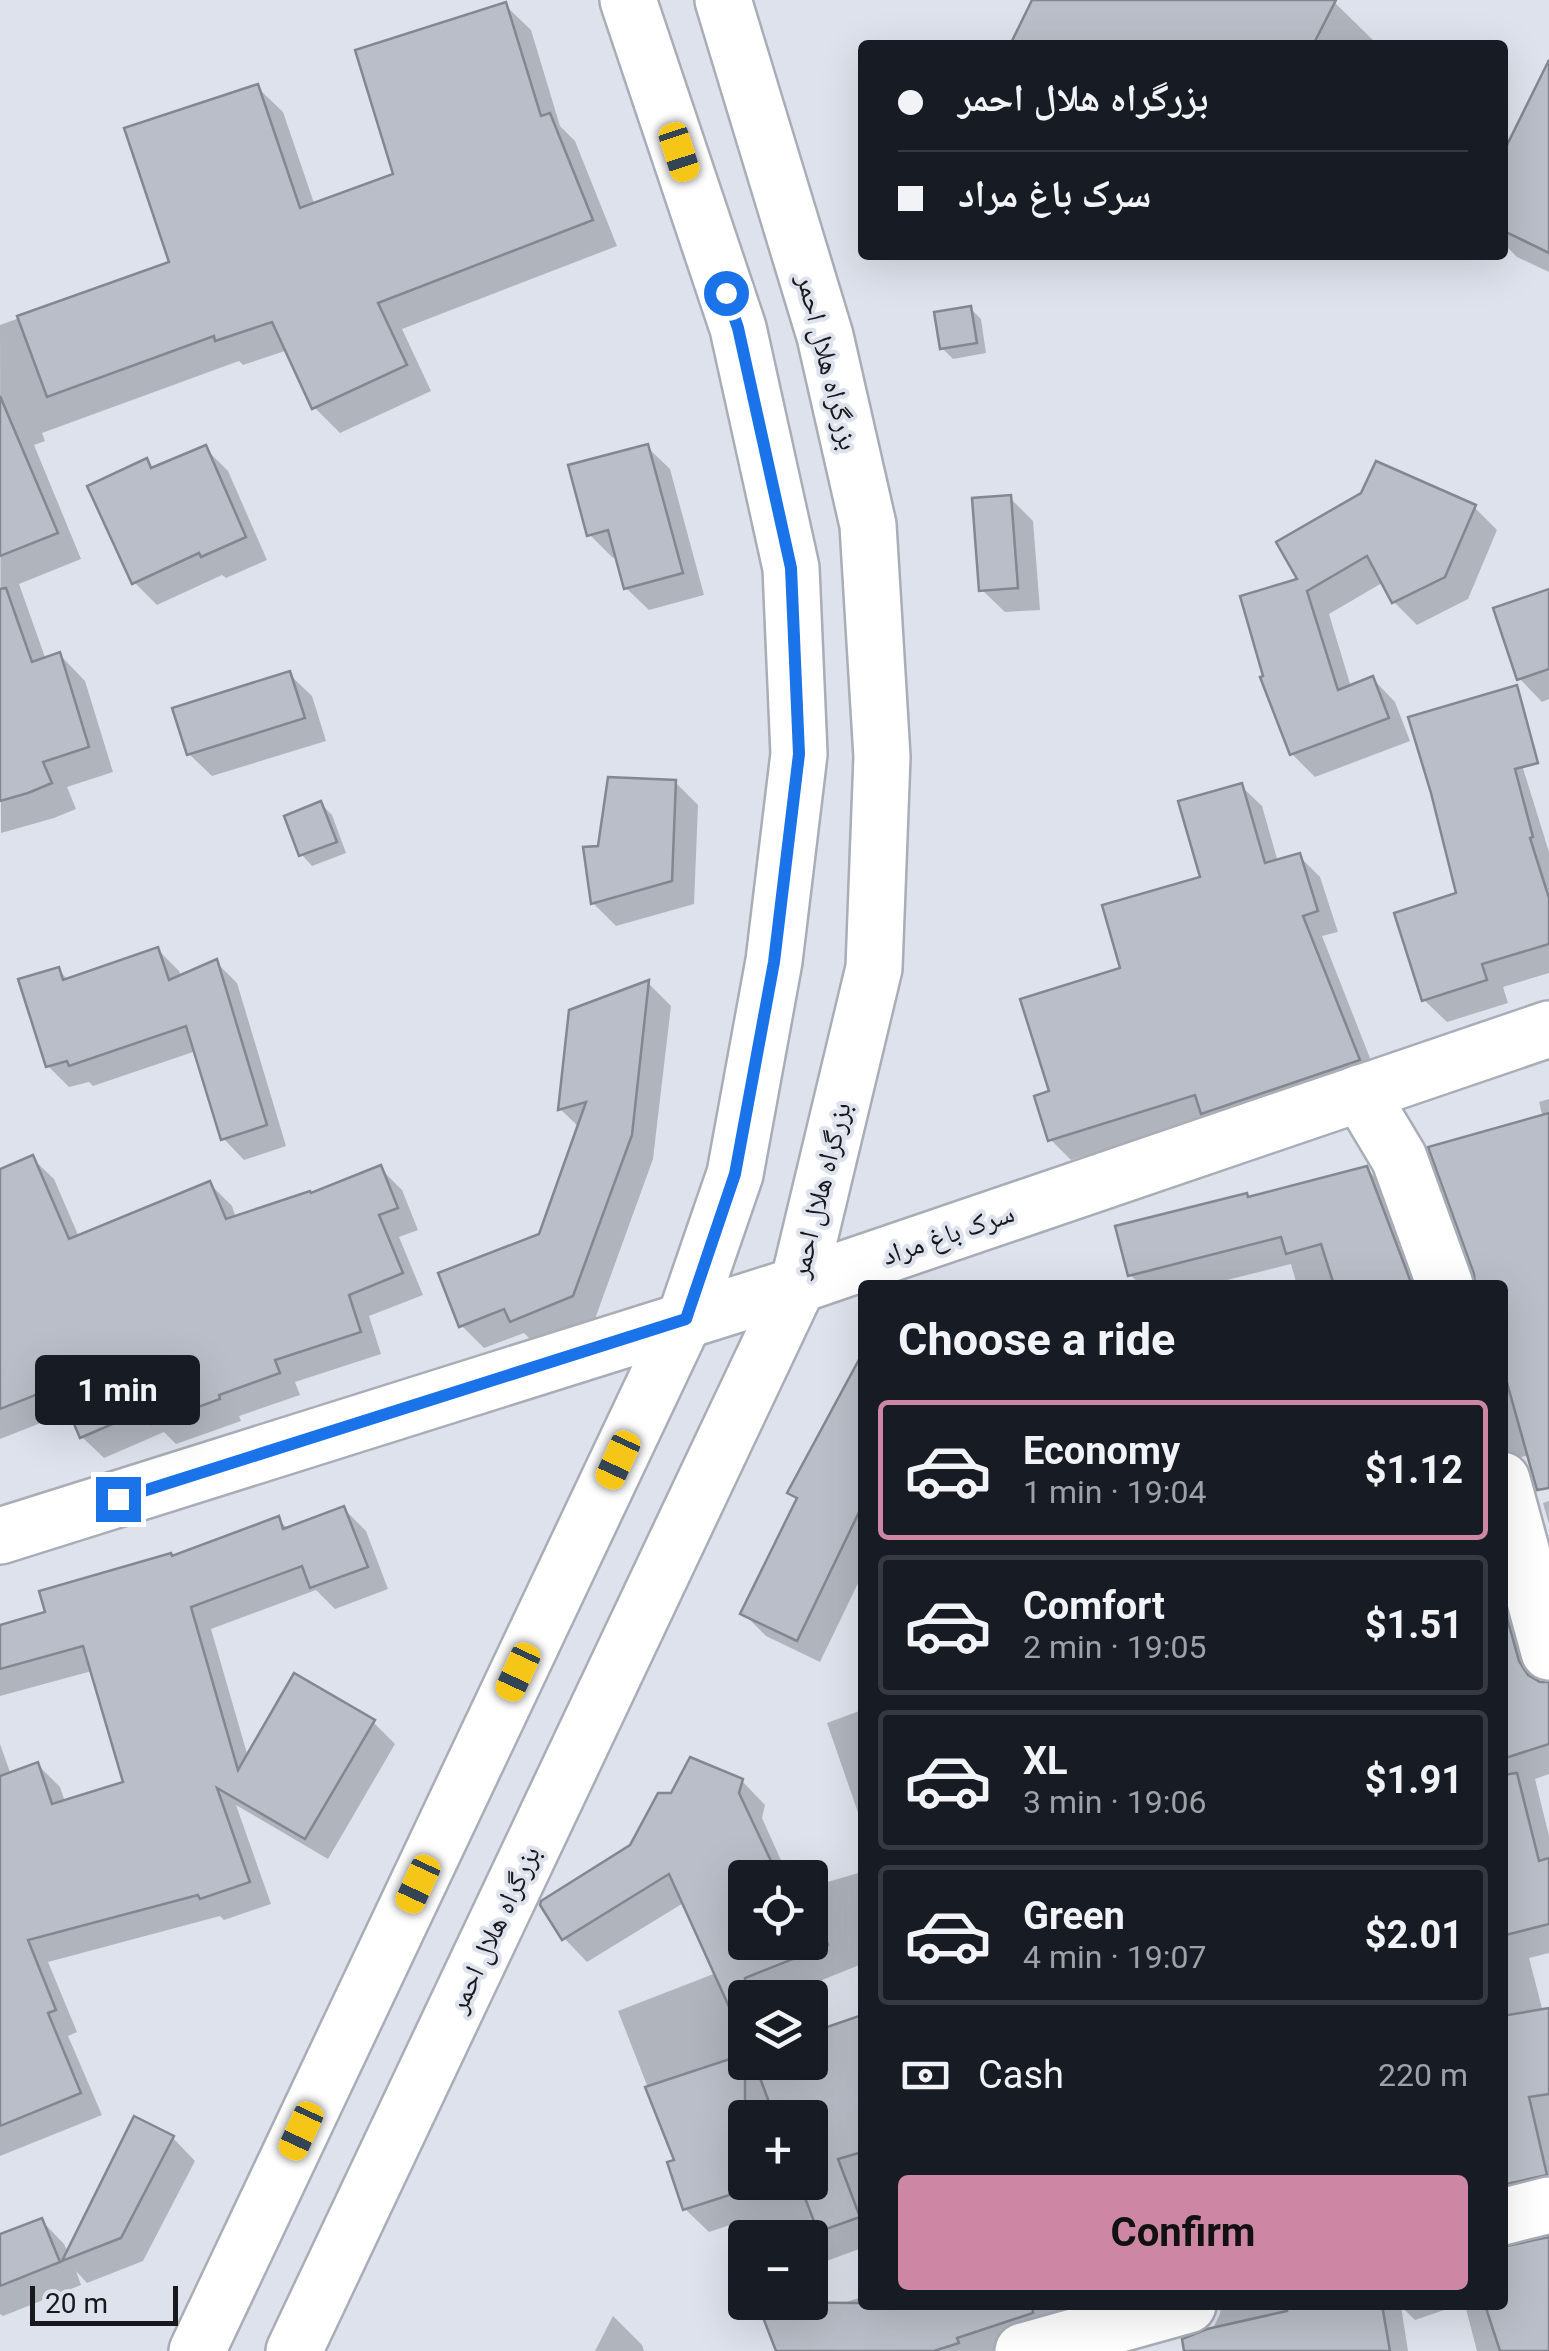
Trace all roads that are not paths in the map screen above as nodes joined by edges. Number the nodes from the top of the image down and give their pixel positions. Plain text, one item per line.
1 (722, 0) edge
2 (639, 4) edge
3 (1549, 1028) edge
4 (1360, 1093) junction
5 (1443, 1280) edge
6 (798, 1285) junction
7 (686, 1319) junction
8 (1508, 1502) edge
9 (2, 1531) edge
10 (1549, 1652) edge
11 (1549, 2204) edge
12 (1508, 2216) edge
13 (1170, 2310) edge
14 (197, 2351) edge
15 (294, 2351) edge
16 (1023, 2351) edge

1 - 6 main road, بزرگراه هلال احمر
2 - 7 main road
3 - 4 main road, سرک باغ مراد
4 - 5 main road
4 - 6 main road, سرک باغ مراد
6 - 7 main road, سرک باغ مراد
6 - 15 main road, بزرگراه هلال احمر
7 - 9 main road, سرک باغ مراد
7 - 14 main road
8 - 10 main road
11 - 12 main road
13 - 16 main road

